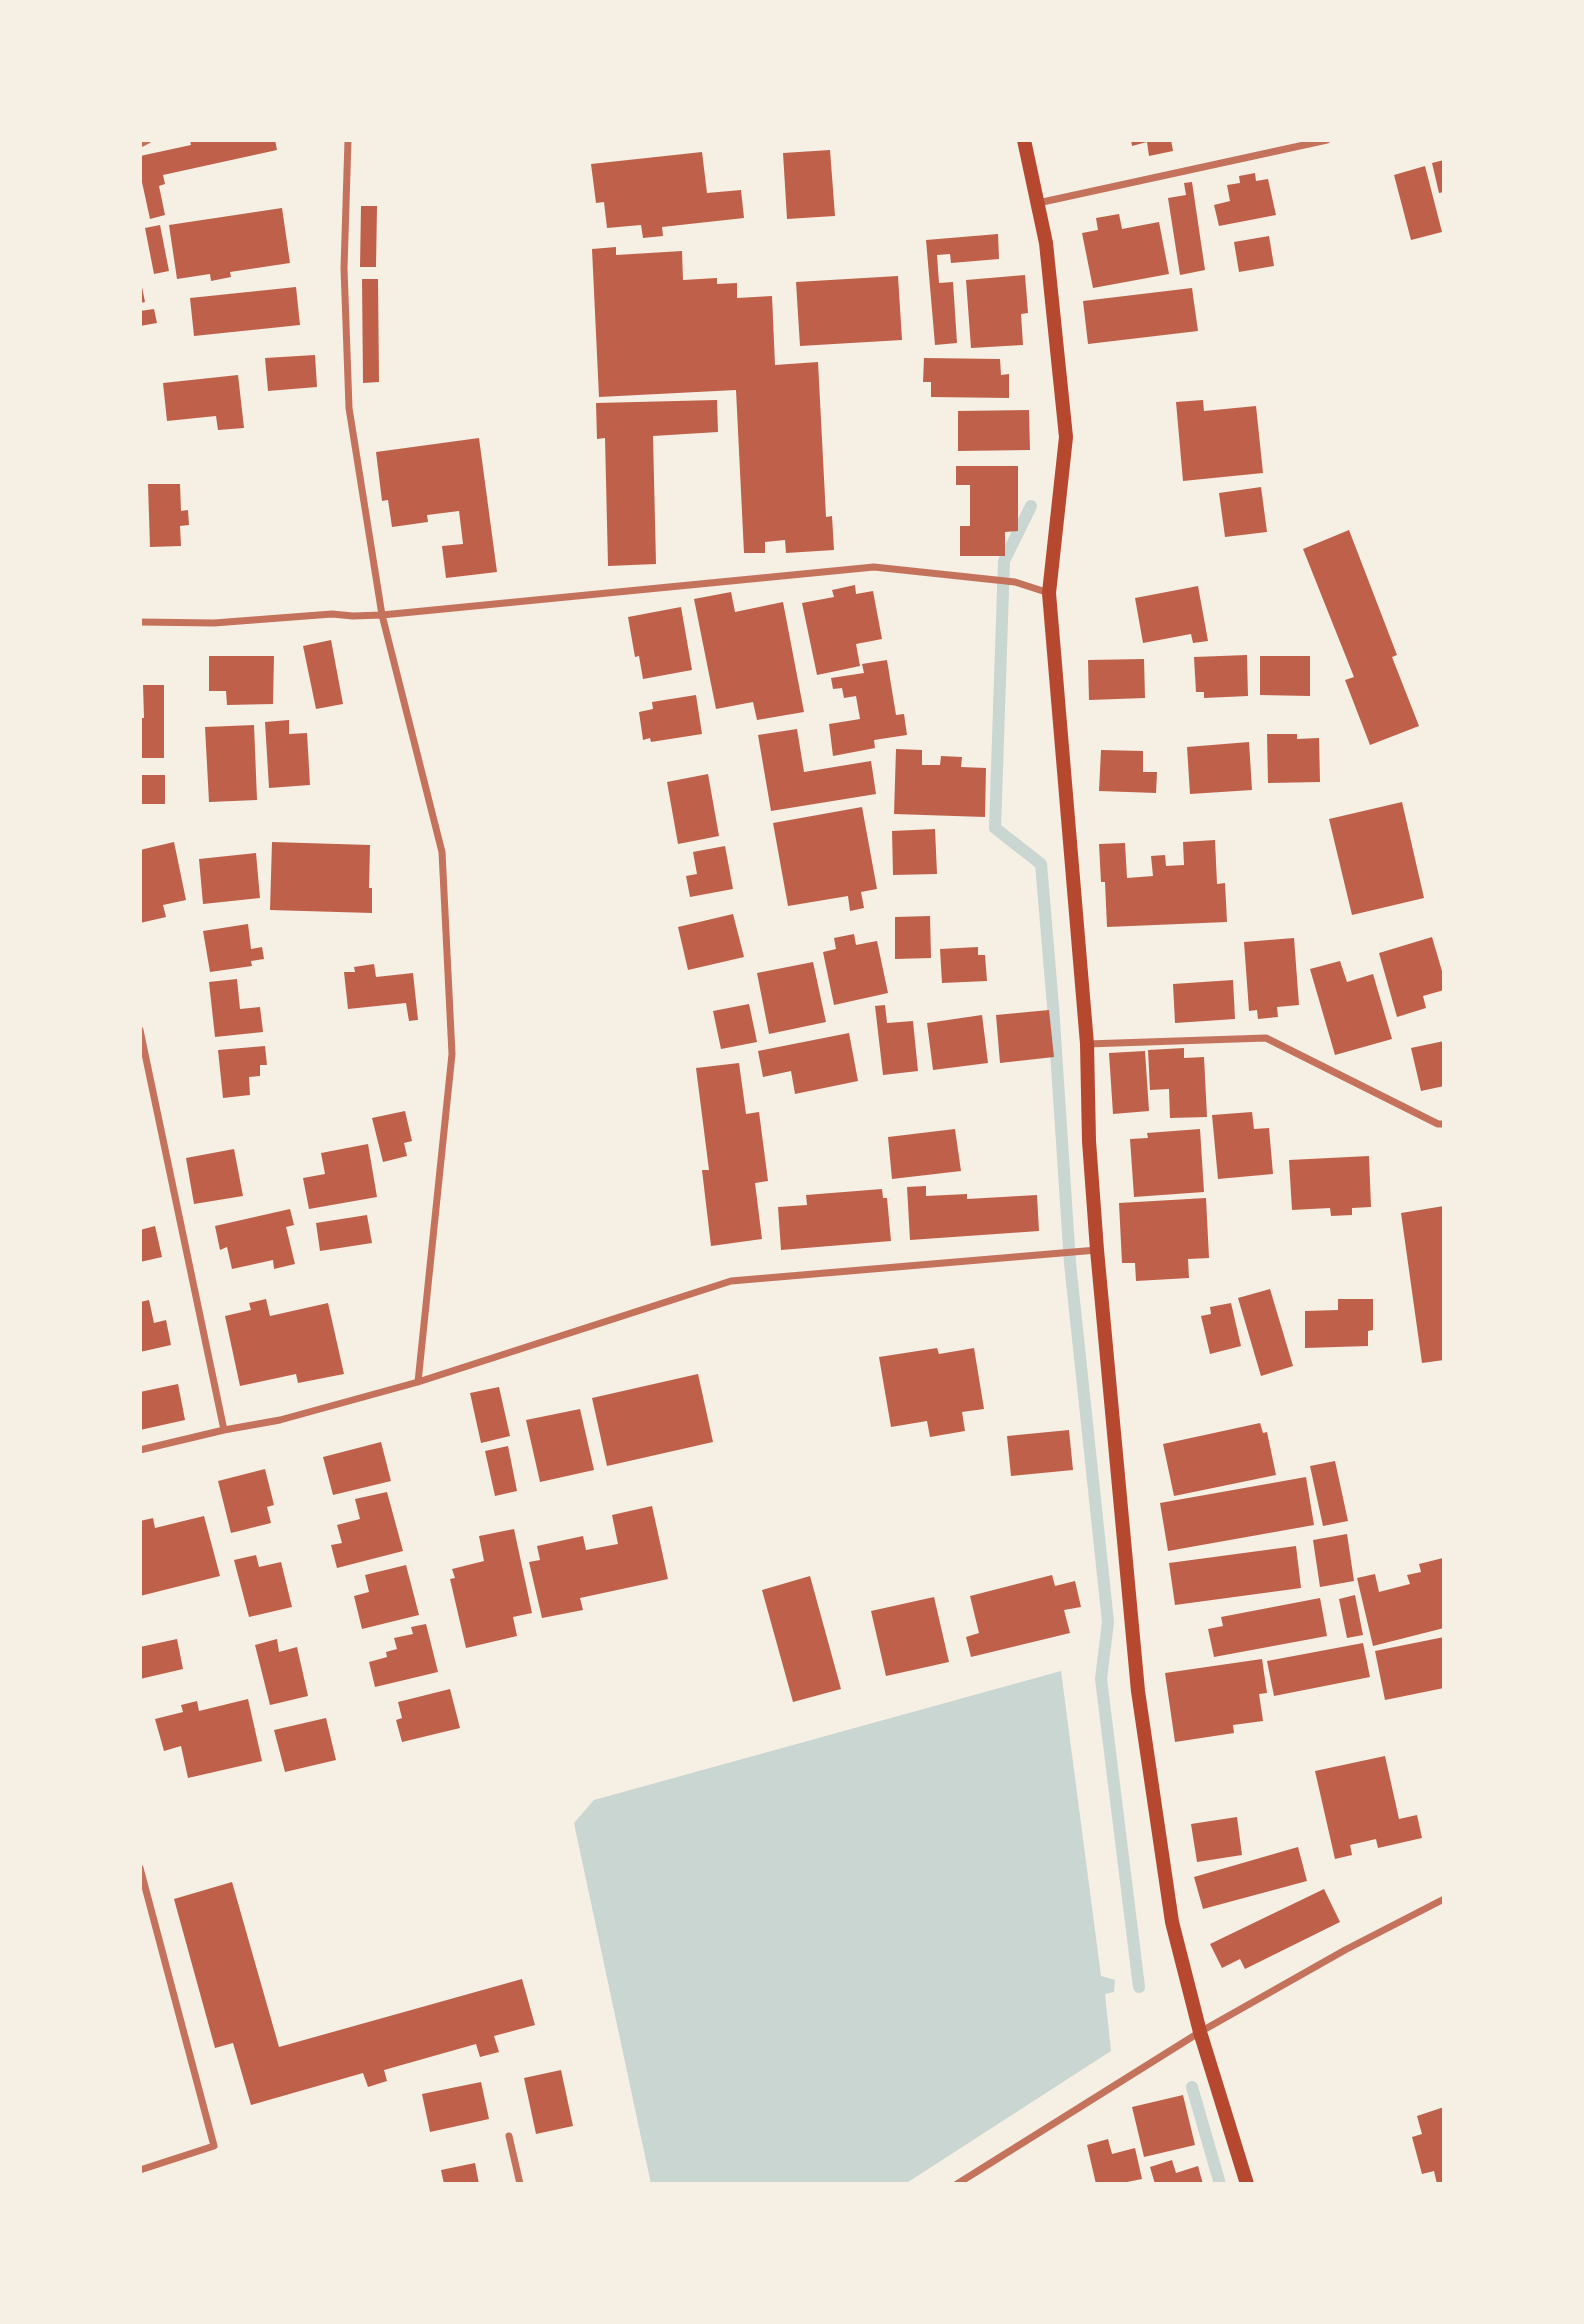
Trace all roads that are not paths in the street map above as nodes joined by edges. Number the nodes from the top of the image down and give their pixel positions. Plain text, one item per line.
1 (148, 140) edge
2 (348, 140) edge
3 (1024, 140) edge
4 (1327, 140) edge
5 (140, 144) edge
6 (1038, 202) junction
7 (1049, 593) junction
8 (382, 615) junction
9 (140, 622) edge
10 (140, 1030) edge
11 (1087, 1044) junction
12 (1444, 1124) edge
13 (1090, 1250) junction
14 (418, 1382) junction
15 (224, 1430) junction
16 (140, 1450) edge
17 (140, 1868) edge
18 (1444, 1899) edge
19 (1200, 2032) junction
20 (509, 2137) dead end
21 (140, 2170) edge
22 (520, 2184) edge
23 (957, 2184) edge
24 (1247, 2184) edge

1 - 5 street
2 - 8 street
3 - 6 main road
4 - 6 street
6 - 7 main road
7 - 8 street
7 - 11 main road
8 - 9 street
8 - 14 street
10 - 15 street
11 - 12 street
11 - 13 main road
13 - 14 street
13 - 19 main road
14 - 15 street
15 - 16 street
17 - 21 street
18 - 19 street
19 - 23 street
19 - 24 main road
20 - 22 street

